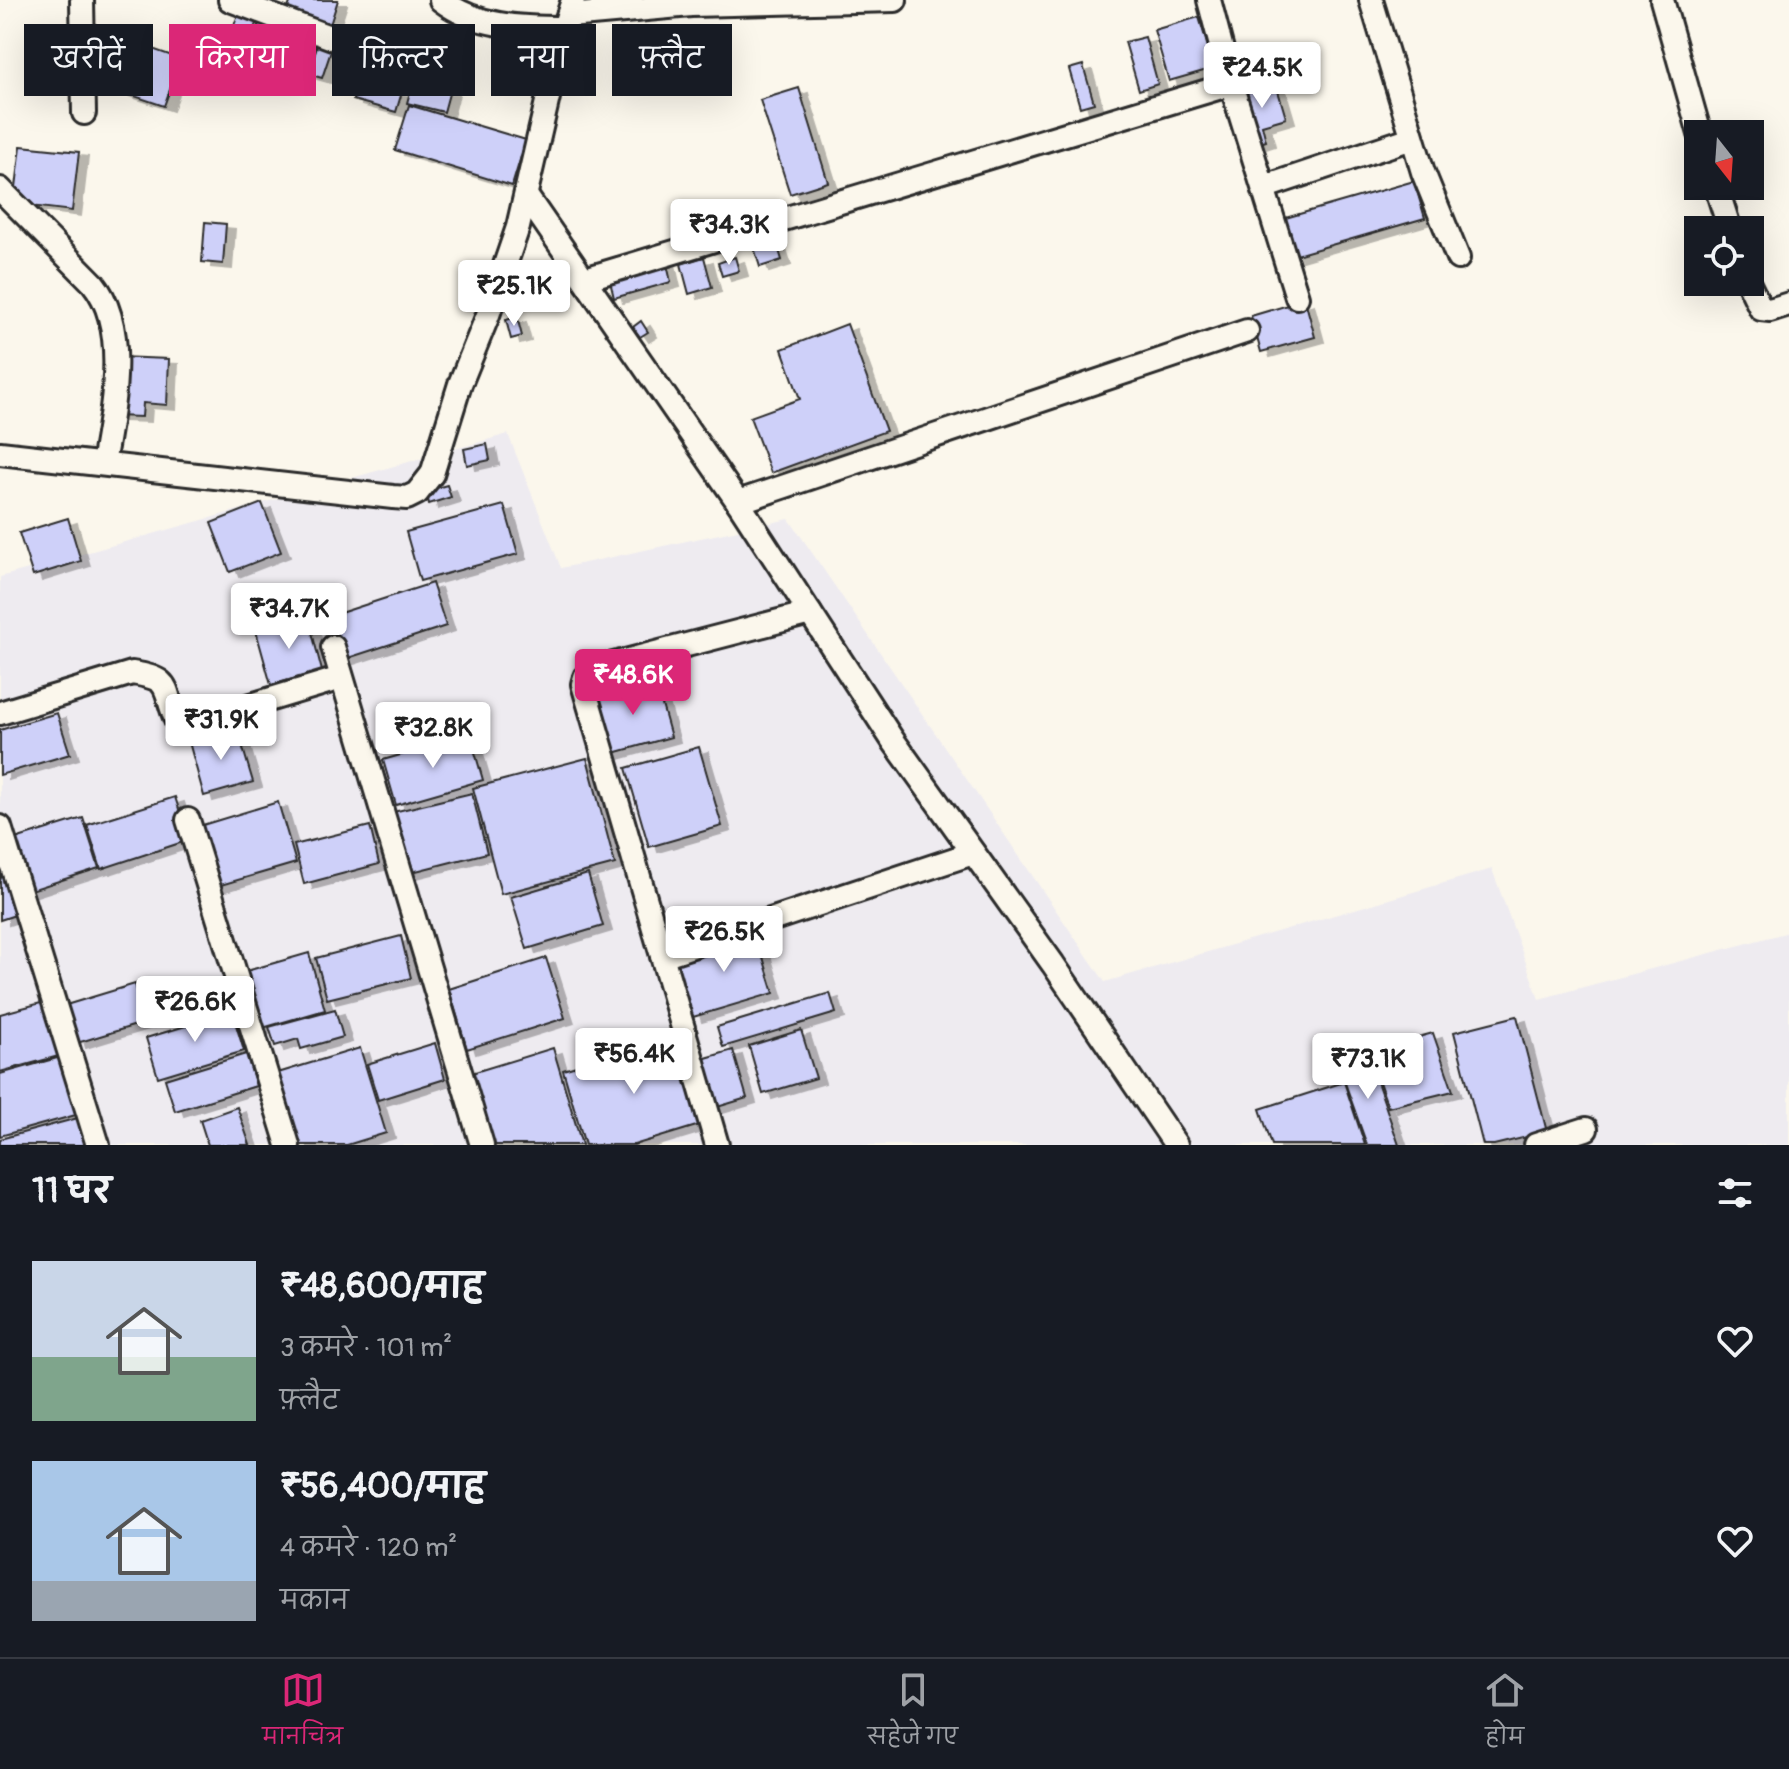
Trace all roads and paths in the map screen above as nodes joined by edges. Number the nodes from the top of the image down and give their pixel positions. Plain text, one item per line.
1 (82, 0) edge
2 (230, 0) edge
3 (441, 0) edge
4 (895, 0) edge
5 (1209, 0) edge
6 (1371, 0) edge
7 (1662, 0) edge
8 (569, 15) edge
9 (332, 38) edge
10 (1231, 84) junction
11 (84, 113) dead end
12 (1696, 120) edge
13 (1412, 138) junction
14 (1265, 187) junction
15 (0, 189) edge
16 (527, 197) junction
17 (1458, 258) dead end
18 (585, 279) junction
19 (1752, 296) edge
20 (1297, 297) dead end
21 (1789, 304) edge
22 (1247, 331) dead end
23 (0, 453) edge
24 (103, 464) junction
25 (738, 502) junction
26 (810, 613) junction
27 (333, 647) dead end
28 (341, 678) junction
29 (0, 713) edge
30 (188, 820) dead end
31 (0, 827) edge
32 (973, 853) junction
33 (662, 956) junction
34 (1586, 1129) dead end
35 (98, 1145) edge
36 (288, 1145) edge
37 (482, 1145) edge
38 (717, 1145) edge
39 (1176, 1145) edge
40 (1536, 1145) edge

1 - 11 street
2 - 9 street
3 - 8 street
4 - 8 street
5 - 10 street
6 - 13 street
7 - 12 street
8 - 16 street
10 - 14 street
10 - 18 street
13 - 14 street
13 - 17 street
14 - 20 street
15 - 24 street
16 - 18 street
16 - 24 street
18 - 25 street
19 - 21 street
22 - 25 street
23 - 24 street
25 - 26 street
26 - 32 street
26 - 33 street
27 - 28 street
28 - 29 street
28 - 37 street
30 - 36 street
31 - 35 street
32 - 33 street
32 - 39 street
33 - 38 street
34 - 40 street

